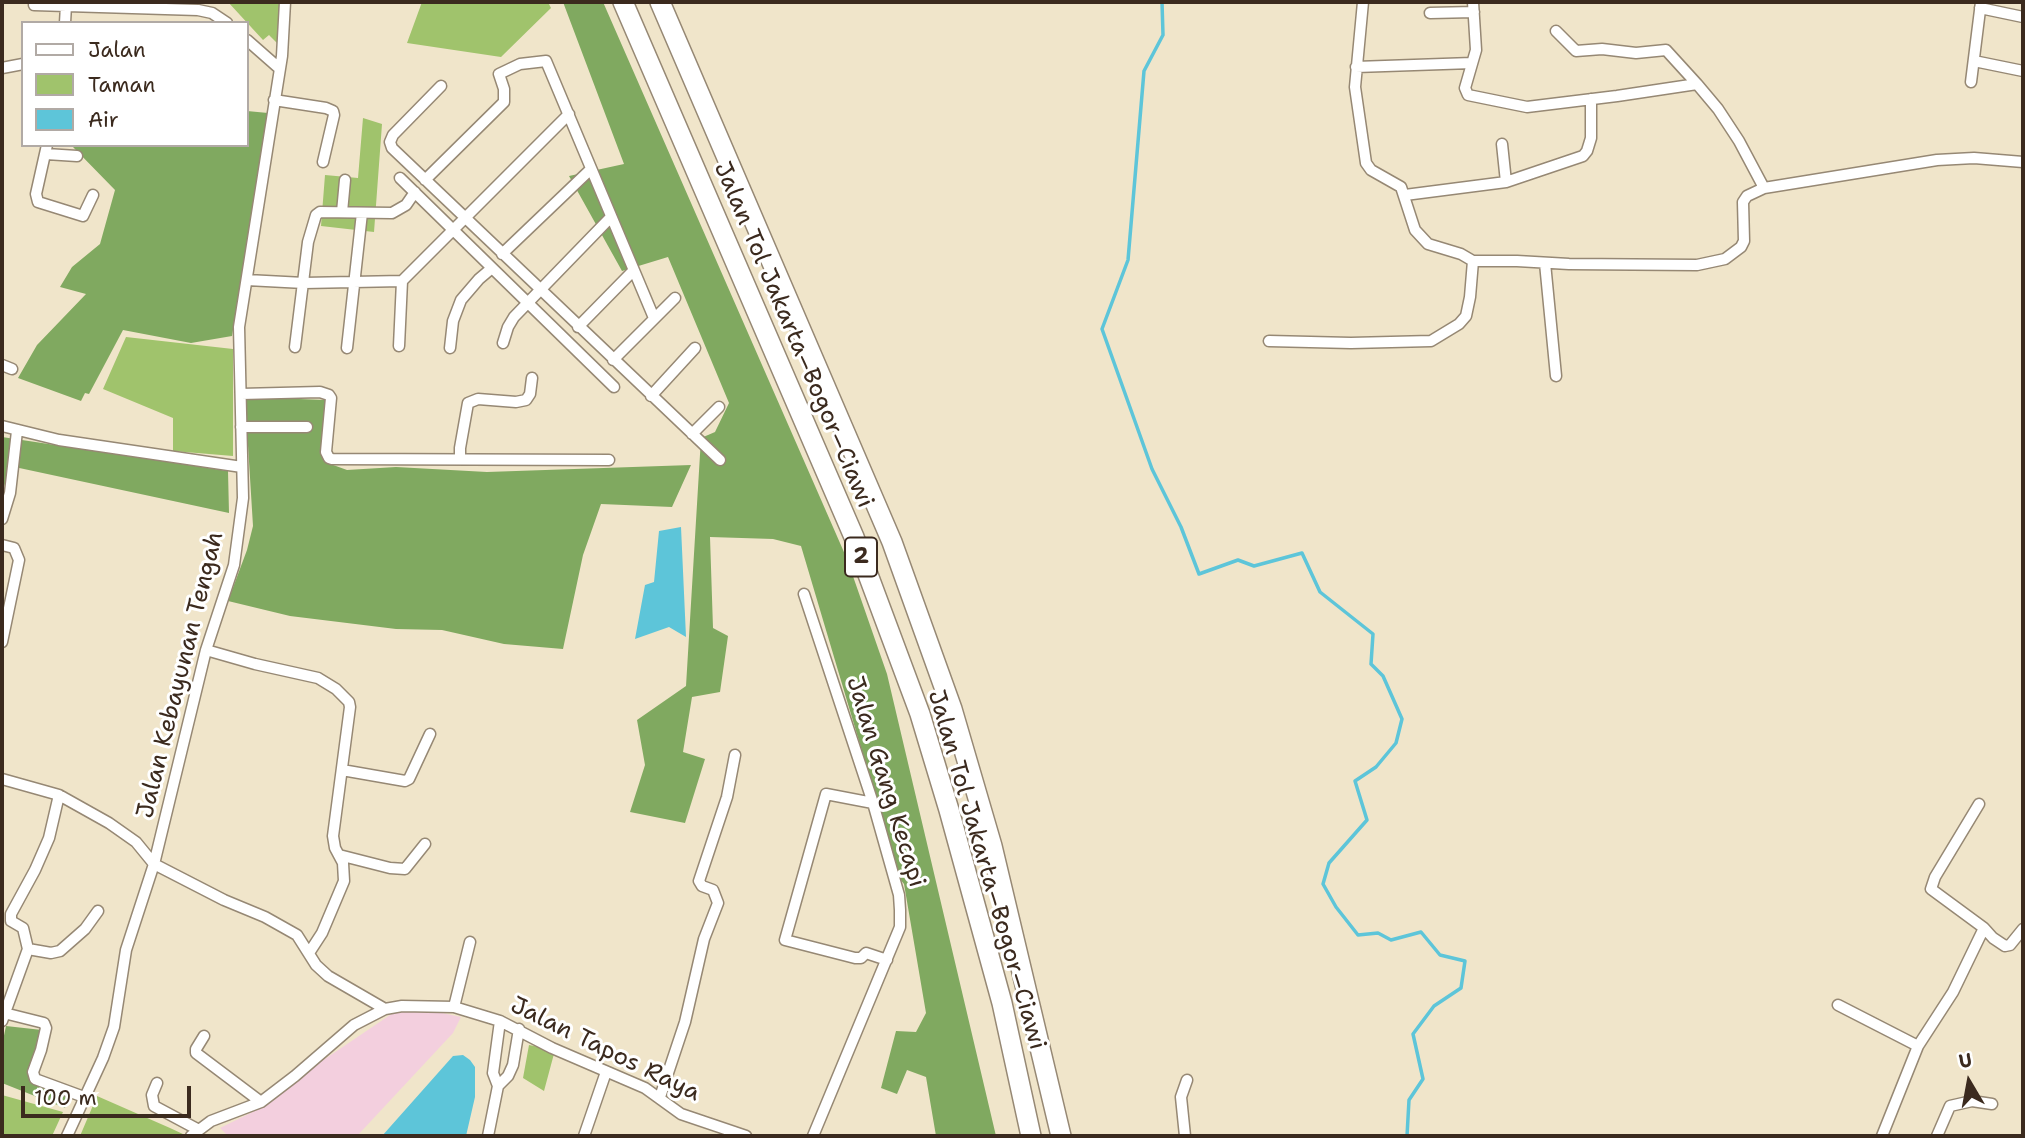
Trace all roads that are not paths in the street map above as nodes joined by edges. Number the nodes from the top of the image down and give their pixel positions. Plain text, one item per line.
1 (285, 2) edge
2 (623, 2) edge
3 (660, 2) edge
4 (1363, 2) edge
5 (34, 5) dead end
6 (66, 5) junction
7 (1980, 5) edge
8 (1473, 7) edge
9 (1430, 13) dead end
10 (2023, 17) edge
11 (65, 21) edge
12 (223, 21) edge
13 (1556, 31) dead end
14 (248, 41) edge
15 (1974, 61) junction
16 (1472, 63) junction
17 (21, 64) edge
18 (2, 68) edge
19 (1356, 68) junction
20 (280, 69) junction
21 (2023, 71) edge
22 (1971, 82) dead end
23 (1697, 84) junction
24 (441, 86) dead end
25 (1591, 99) junction
26 (274, 100) junction
27 (569, 114) junction
28 (1502, 144) dead end
29 (46, 150) edge
30 (77, 156) dead end
31 (323, 162) dead end
32 (2023, 162) edge
33 (591, 169) junction
34 (400, 178) dead end
35 (345, 180) dead end
36 (425, 180) junction
37 (1506, 182) junction
38 (1764, 188) junction
39 (415, 192) junction
40 (93, 195) dead end
41 (1405, 195) junction
42 (342, 212) junction
43 (362, 213) junction
44 (610, 218) junction
45 (465, 219) junction
46 (453, 230) junction
47 (502, 254) junction
48 (1473, 261) junction
49 (1545, 263) junction
50 (492, 268) junction
51 (633, 271) junction
52 (247, 279) junction
53 (401, 281) junction
54 (304, 283) junction
55 (355, 283) junction
56 (541, 291) junction
57 (675, 298) dead end
58 (528, 304) junction
59 (654, 318) junction
60 (578, 327) junction
61 (1269, 341) dead end
62 (503, 343) dead end
63 (399, 346) dead end
64 (295, 347) dead end
65 (347, 348) dead end
66 (450, 348) dead end
67 (695, 348) dead end
68 (613, 360) junction
69 (1556, 376) dead end
70 (532, 378) dead end
71 (614, 387) dead end
72 (241, 394) junction
73 (651, 396) junction
74 (719, 407) dead end
75 (2, 426) edge
76 (241, 427) junction
77 (307, 427) dead end
78 (17, 431) junction
79 (692, 434) junction
80 (460, 458) junction
81 (609, 460) dead end
82 (720, 460) dead end
83 (242, 467) junction
84 (2, 519) edge
85 (2, 545) edge
86 (804, 594) dead end
87 (2, 642) edge
88 (206, 650) junction
89 (430, 734) dead end
90 (736, 755) dead end
91 (342, 771) junction
92 (2, 779) edge
93 (60, 795) junction
94 (873, 803) junction
95 (1979, 804) dead end
96 (425, 844) dead end
97 (339, 855) junction
98 (155, 864) junction
99 (98, 911) dead end
100 (1984, 928) junction
101 (2023, 929) edge
102 (470, 942) dead end
103 (28, 949) junction
104 (309, 953) junction
105 (887, 960) junction
106 (1838, 1005) dead end
107 (454, 1007) junction
108 (385, 1009) junction
109 (3, 1017) edge
110 (500, 1021) junction
111 (519, 1029) junction
112 (204, 1036) dead end
113 (1918, 1046) junction
114 (606, 1072) junction
115 (1187, 1080) dead end
116 (157, 1083) dead end
117 (498, 1086) junction
118 (84, 1097) junction
119 (660, 1097) junction
120 (261, 1102) junction
121 (1992, 1104) dead end
122 (194, 1133) edge
123 (67, 1136) edge
124 (488, 1136) edge
125 (584, 1136) edge
126 (746, 1136) edge
127 (813, 1136) edge
128 (1031, 1136) edge
129 (1061, 1136) edge
130 (1185, 1136) edge
131 (1882, 1136) edge
132 (1937, 1136) edge

1 - 20 street, Jalan Kebayunan Tengah
2 - 128 highway, Jalan Tol Jakarta–Bogor–Ciawi / 2
3 - 129 highway, Jalan Tol Jakarta–Bogor–Ciawi / 2
4 - 19 street
5 - 6 street
6 - 11 street
6 - 12 street
7 - 10 street
7 - 15 street
8 - 9 street
8 - 16 street
13 - 23 street
14 - 20 street
15 - 21 street
15 - 22 street
16 - 19 street
16 - 25 street
17 - 18 street
19 - 41 street
20 - 26 street, Jalan Kebayunan Tengah
23 - 25 street
23 - 38 street
24 - 36 street
25 - 37 street
26 - 31 street
26 - 52 street, Jalan Kebayunan Tengah
27 - 33 street
27 - 36 street
27 - 45 street
28 - 37 street
29 - 30 street
29 - 40 street
32 - 38 street
33 - 44 street
33 - 47 street
34 - 39 street
35 - 42 street
36 - 45 street
37 - 41 street
38 - 49 street
39 - 43 street
39 - 46 street
41 - 48 street
42 - 43 street
42 - 54 street
43 - 55 street
44 - 51 street
44 - 56 street
45 - 46 street
45 - 47 street
46 - 50 street
46 - 53 street
47 - 56 street
48 - 49 street
48 - 61 street
49 - 69 street
50 - 58 street
50 - 66 street
51 - 59 street
51 - 60 street
52 - 54 street
52 - 72 street, Jalan Kebayunan Tengah
53 - 55 street
53 - 63 street
54 - 55 street
54 - 64 street
55 - 65 street
56 - 58 street
56 - 60 street
57 - 59 street
58 - 62 street
58 - 71 street
59 - 68 street
60 - 68 street
67 - 73 street
68 - 73 street
70 - 80 street
72 - 76 street, Jalan Kebayunan Tengah
72 - 80 street
73 - 79 street
74 - 79 street
75 - 78 street
76 - 77 street
76 - 83 street, Jalan Kebayunan Tengah
78 - 83 street
78 - 84 street
79 - 82 street
80 - 81 street
83 - 88 street, Jalan Kebayunan Tengah
85 - 87 street
86 - 94 street, Jalan Gang Kecapi
88 - 91 street
88 - 98 street, Jalan Kebayunan Tengah
89 - 91 street
90 - 119 street
91 - 97 street
92 - 93 street
93 - 98 street
93 - 103 street
94 - 105 street, Jalan Gang Kecapi
94 - 105 street
95 - 100 street
96 - 97 street
97 - 104 street
98 - 104 street
98 - 118 street, Jalan Kebayunan Tengah
99 - 103 street
100 - 101 street
100 - 113 street
102 - 107 street
103 - 109 street
104 - 108 street
105 - 127 street, Jalan Gang Kecapi
106 - 113 street
107 - 108 street, Jalan Tapos Raya
107 - 110 street, Jalan Tapos Raya
108 - 120 street, Jalan Tapos Raya
109 - 118 street
110 - 111 street, Jalan Tapos Raya
110 - 117 street
111 - 114 street, Jalan Tapos Raya
111 - 117 street
112 - 120 street
113 - 131 street
114 - 119 street, Jalan Tapos Raya
114 - 125 street
115 - 130 street
116 - 122 street
117 - 124 street
118 - 123 street, Jalan Kebayunan Tengah
119 - 126 street, Jalan Tapos Raya
120 - 122 street, Jalan Tapos Raya
121 - 132 street

